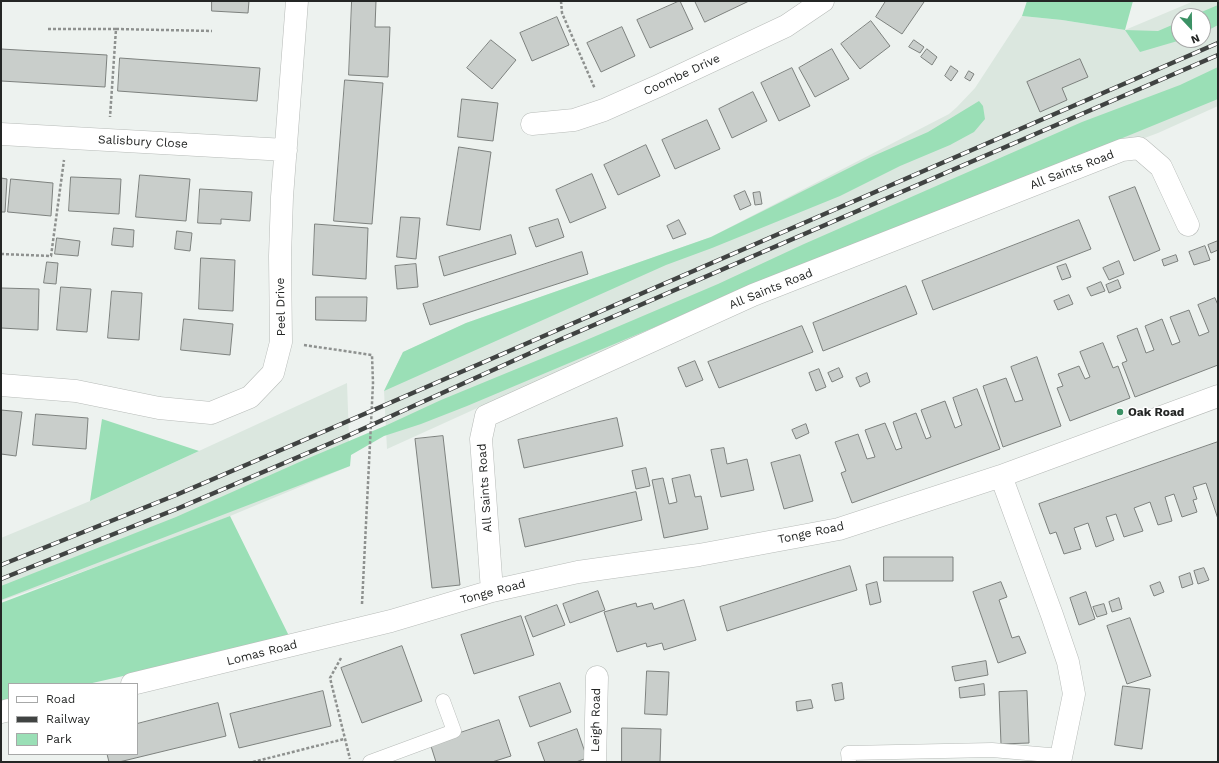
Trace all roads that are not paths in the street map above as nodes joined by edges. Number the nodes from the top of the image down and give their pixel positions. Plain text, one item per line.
1 (297, 1) edge
2 (823, 1) edge
3 (532, 124) dead end
4 (1, 134) edge
5 (286, 150) junction
6 (1188, 225) dead end
7 (1, 385) edge
8 (1218, 396) edge
9 (1001, 476) junction
10 (492, 591) junction
11 (391, 621) joint
12 (597, 677) dead end
13 (136, 683) edge
14 (443, 701) dead end
15 (1060, 759) edge
16 (370, 762) edge
17 (595, 762) edge
18 (848, 762) edge

1 - 5 street, Peel Drive
2 - 3 street, Coombe Drive
4 - 5 street, Salisbury Close
5 - 7 street, Peel Drive
6 - 10 street, All Saints Road
8 - 9 street, Tonge Road
9 - 10 street, Tonge Road
9 - 15 street
10 - 11 street, Tonge Road
11 - 13 street, Lomas Road
12 - 17 street, Leigh Road
14 - 16 lane
15 - 18 lane

